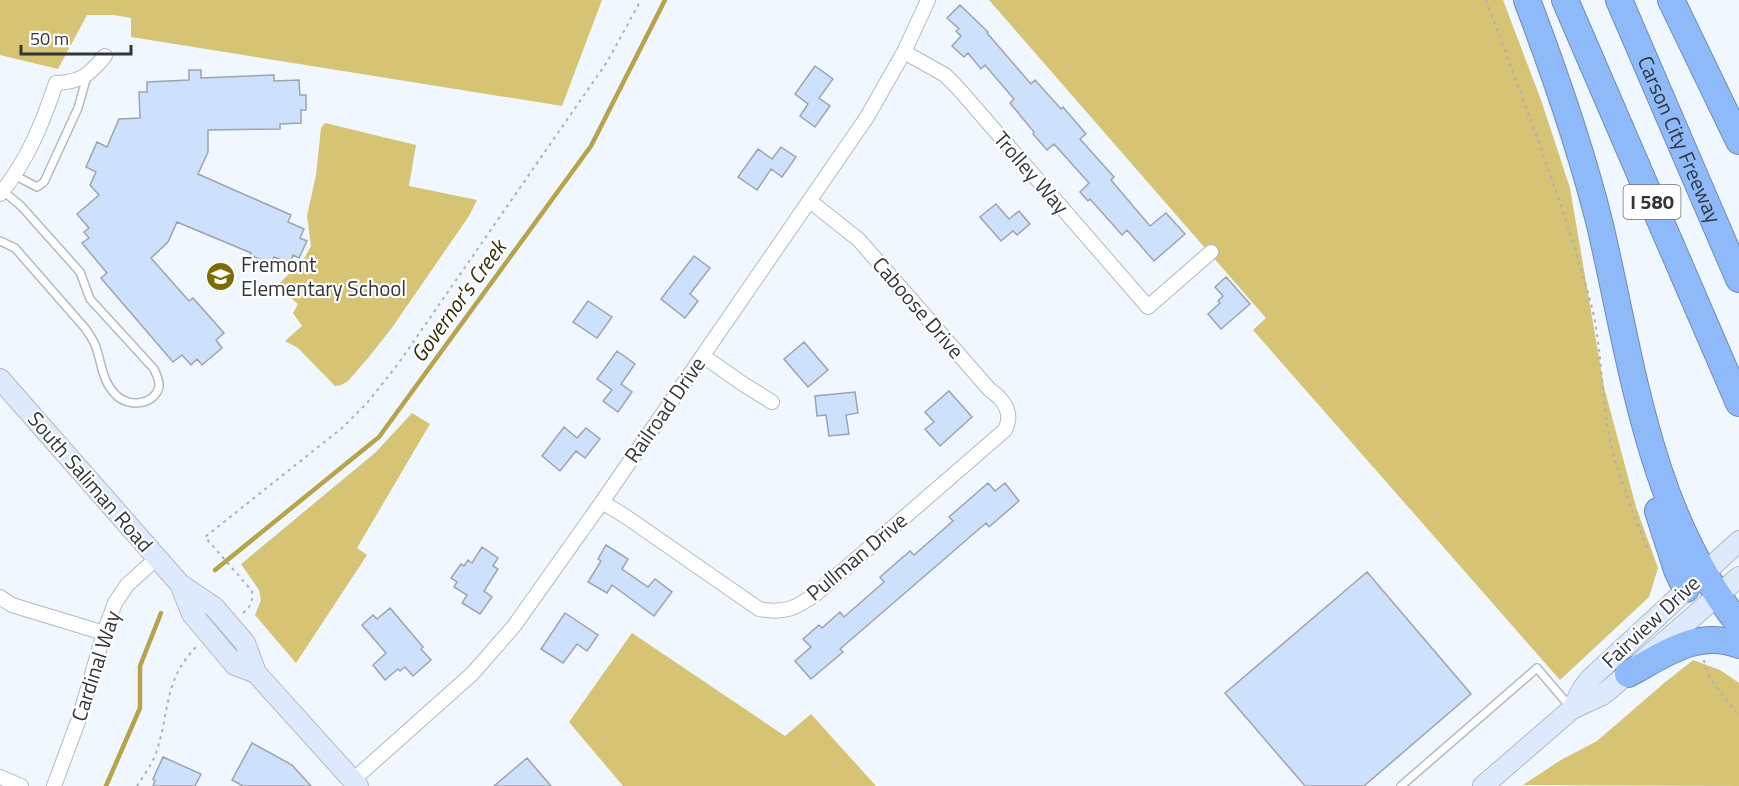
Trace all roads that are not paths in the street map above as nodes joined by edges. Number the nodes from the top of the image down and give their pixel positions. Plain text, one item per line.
1 (928, 0) edge
2 (1527, 0) edge
3 (1565, 0) edge
4 (1619, 0) edge
5 (1671, 0) edge
6 (904, 52) junction
7 (105, 56) dead end
8 (87, 76) junction
9 (1739, 141) edge
10 (14, 175) junction
11 (1, 192) edge
12 (810, 201) junction
13 (0, 241) edge
14 (1211, 252) dead end
15 (1739, 279) edge
16 (703, 356) junction
17 (0, 379) edge
18 (772, 402) dead end
19 (1739, 403) edge
20 (1008, 426) joint
21 (602, 502) junction
22 (1734, 546) edge
23 (157, 558) junction
24 (1739, 577) edge
25 (1695, 581) junction
26 (1717, 596) junction
27 (0, 597) edge
28 (1739, 624) edge
29 (104, 633) junction
30 (1739, 645) edge
31 (1628, 674) junction
32 (1572, 709) junction
33 (0, 777) edge
34 (355, 783) edge
35 (21, 786) edge
36 (54, 786) edge
37 (1401, 786) edge
38 (1483, 786) edge

1 - 6 street, Railroad Drive
2 - 25 highway
3 - 19 highway, I 580
4 - 15 highway, Carson City Freeway / I 580
5 - 9 highway
6 - 12 street, Railroad Drive
6 - 14 street, Trolley Way
7 - 8 street
8 - 10 street
8 - 10 lane
10 - 11 street
11 - 13 lane
12 - 16 street, Railroad Drive
12 - 20 street, Caboose Drive
16 - 18 street
16 - 21 street, Railroad Drive
17 - 23 main road, South Saliman Road
20 - 21 street, Pullman Drive
21 - 34 street, Railroad Drive
22 - 25 main road, Fairview Drive
23 - 29 street, Cardinal Way
23 - 34 main road, South Saliman Road
24 - 26 main road, Fairview Drive
25 - 26 highway
25 - 32 main road, Fairview Drive
26 - 28 highway
26 - 31 main road, Fairview Drive
27 - 29 street
29 - 36 street, Cardinal Way
30 - 31 highway
31 - 32 main road, Fairview Drive
32 - 37 lane
32 - 38 main road, Fairview Drive
33 - 35 street

